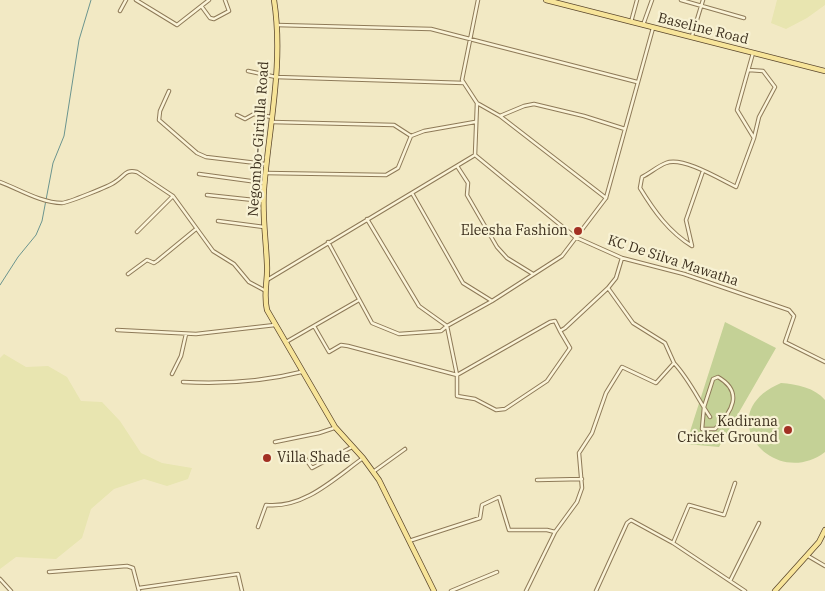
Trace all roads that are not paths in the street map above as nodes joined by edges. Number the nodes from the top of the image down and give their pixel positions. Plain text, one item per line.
1 (126, 0) edge
2 (136, 0) edge
3 (209, 0) edge
4 (225, 0) edge
5 (274, 0) edge
6 (478, 0) edge
7 (546, 0) edge
8 (637, 0) edge
9 (652, 0) edge
10 (681, 0) edge
11 (703, 0) edge
12 (702, 6) junction
13 (202, 7) junction
14 (120, 11) dead end
15 (744, 18) dead end
16 (631, 22) junction
17 (277, 25) junction
18 (643, 25) junction
19 (653, 28) junction
20 (692, 38) junction
21 (471, 39) junction
22 (753, 53) junction
23 (749, 70) junction
24 (248, 71) dead end
25 (825, 71) edge
26 (276, 77) junction
27 (637, 82) junction
28 (464, 83) junction
29 (169, 92) dead end
30 (477, 103) junction
31 (237, 115) dead end
32 (500, 116) junction
33 (272, 120) junction
34 (475, 122) junction
35 (625, 129) junction
36 (412, 136) junction
37 (754, 138) junction
38 (474, 155) junction
39 (267, 165) junction
40 (457, 166) junction
41 (703, 171) junction
42 (266, 173) junction
43 (199, 174) dead end
44 (0, 182) edge
45 (265, 184) junction
46 (412, 193) junction
47 (173, 196) junction
48 (208, 196) dead end
49 (606, 198) junction
50 (264, 201) junction
51 (367, 219) junction
52 (218, 221) dead end
53 (264, 227) junction
54 (196, 229) junction
55 (137, 232) dead end
56 (575, 237) junction
57 (328, 242) junction
58 (622, 258) junction
59 (128, 274) dead end
60 (533, 274) junction
61 (265, 281) junction
62 (608, 288) junction
63 (264, 290) junction
64 (359, 300) junction
65 (492, 301) junction
66 (276, 325) junction
67 (314, 326) junction
68 (447, 326) junction
69 (117, 330) dead end
70 (560, 331) junction
71 (186, 334) junction
72 (285, 342) junction
73 (825, 362) edge
74 (674, 363) junction
75 (301, 372) junction
76 (172, 374) dead end
77 (457, 375) junction
78 (183, 382) dead end
79 (704, 407) junction
80 (710, 417) dead end
81 (335, 427) junction
82 (275, 442) dead end
83 (352, 447) junction
84 (405, 449) dead end
85 (305, 458) dead end
86 (363, 458) junction
87 (373, 472) junction
88 (582, 479) junction
89 (537, 480) dead end
90 (735, 483) dead end
91 (759, 523) dead end
92 (258, 527) dead end
93 (825, 530) edge
94 (555, 532) junction
95 (409, 541) junction
96 (673, 543) junction
97 (807, 555) junction
98 (825, 566) edge
99 (49, 572) dead end
100 (497, 572) dead end
101 (0, 579) edge
102 (730, 581) junction
103 (139, 590) edge
104 (11, 591) edge
105 (242, 591) edge
106 (434, 591) edge
107 (451, 591) edge
108 (526, 591) edge
109 (596, 591) edge
110 (745, 591) edge
111 (775, 591) edge

1 - 14 street
2 - 13 street
3 - 13 street
4 - 13 street
5 - 17 main road, Negombo-Giriulla Road
6 - 21 street
7 - 16 main road, Baseline Road
8 - 16 street
9 - 18 street
10 - 12 street
11 - 12 street
12 - 15 street
12 - 20 street
16 - 18 main road, Baseline Road
17 - 21 street
17 - 26 main road, Negombo-Giriulla Road
18 - 19 main road, Baseline Road
19 - 20 main road, Baseline Road
19 - 27 street
20 - 22 main road, Baseline Road
21 - 27 street
21 - 28 street
22 - 23 street
22 - 25 main road, Baseline Road
23 - 37 street
23 - 37 street
24 - 26 street
26 - 28 street
26 - 33 main road, Negombo-Giriulla Road
27 - 35 street
28 - 30 street
29 - 39 street
30 - 32 street
30 - 34 street
31 - 33 street
32 - 35 street
32 - 49 street
33 - 36 street
33 - 39 main road, Negombo-Giriulla Road
34 - 36 street
34 - 38 street
35 - 49 street
36 - 42 street
37 - 41 street
38 - 40 street
38 - 56 street, KC De Silva Mawatha
39 - 42 main road, Negombo-Giriulla Road
40 - 46 street
40 - 60 street
41 - 41 street
42 - 45 main road, Negombo-Giriulla Road
43 - 45 street
44 - 47 street
45 - 50 main road, Negombo-Giriulla Road
46 - 51 street
46 - 65 street
47 - 54 street
47 - 55 street
48 - 50 street
49 - 56 street
50 - 53 main road, Negombo-Giriulla Road
51 - 57 street
51 - 68 street
52 - 53 street
53 - 61 main road, Negombo-Giriulla Road
54 - 59 street
54 - 63 street
56 - 58 street, KC De Silva Mawatha
56 - 60 street
57 - 61 street
57 - 64 street
58 - 62 street
58 - 73 street, KC De Silva Mawatha
60 - 65 street
61 - 63 main road, Negombo-Giriulla Road
62 - 70 street
62 - 74 street
63 - 66 main road, Negombo-Giriulla Road
64 - 67 street
64 - 68 street
65 - 68 street
66 - 71 street
66 - 72 main road, Negombo-Giriulla Road
67 - 72 street
67 - 77 street
68 - 77 street
69 - 71 street
70 - 77 street
70 - 77 street
71 - 76 street
72 - 75 main road, Negombo-Giriulla Road
74 - 79 street
74 - 88 street
75 - 78 street
75 - 81 main road, Negombo-Giriulla Road
79 - 79 street
79 - 80 street
81 - 82 street
81 - 83 main road, Negombo-Giriulla Road
83 - 85 street
83 - 86 main road, Negombo-Giriulla Road
84 - 87 street
86 - 87 main road, Negombo-Giriulla Road
86 - 92 street
87 - 95 main road, Negombo-Giriulla Road
88 - 89 street
88 - 94 street
90 - 96 street
91 - 102 street
93 - 97 main road
94 - 95 street
94 - 108 street
95 - 106 main road, Negombo-Giriulla Road
96 - 102 street
96 - 109 street
97 - 98 street
97 - 111 main road
99 - 103 street
100 - 107 street
101 - 104 street
102 - 110 street
103 - 105 street

